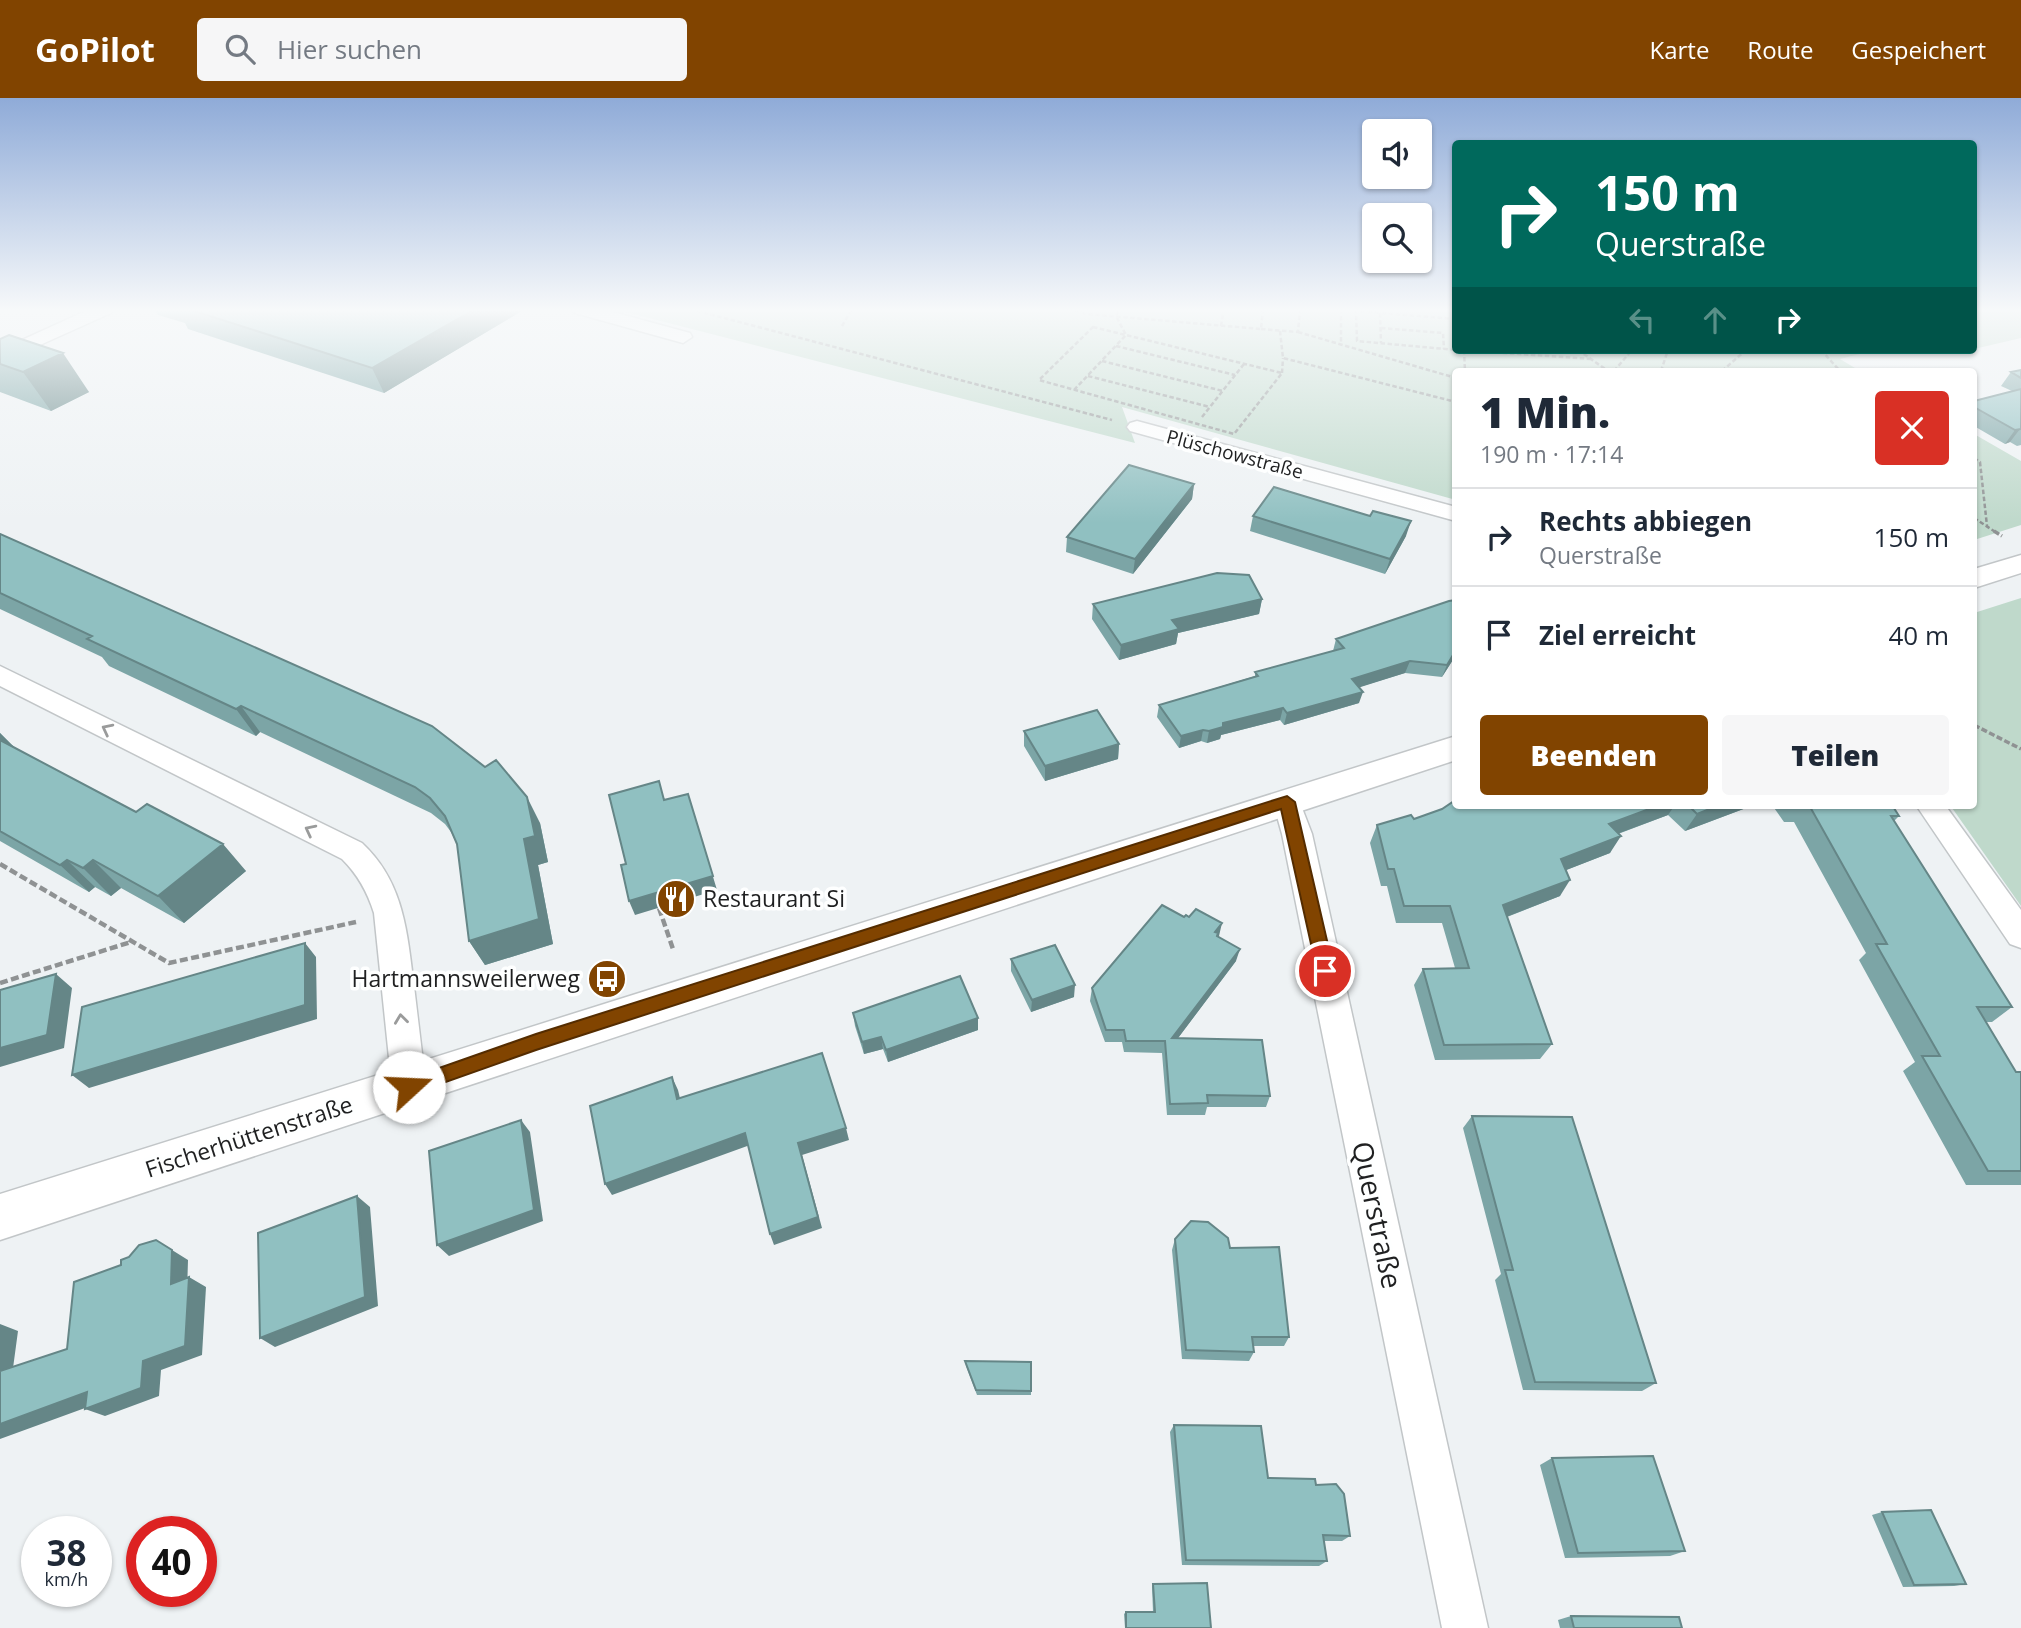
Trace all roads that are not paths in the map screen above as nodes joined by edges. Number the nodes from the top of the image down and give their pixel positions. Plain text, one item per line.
1 (1137, 427) road end
2 (1452, 513) edge
3 (2021, 564) edge
4 (1977, 578) edge
5 (0, 675) edge
6 (1452, 749) edge
7 (1287, 802) junction
8 (1933, 809) edge
9 (2021, 935) edge
10 (409, 1087) junction
11 (0, 1217) edge
12 (1465, 1628) edge

1 - 2 street, Plüschowstraße
3 - 4 street
10 -> 5 street
6 - 7 street, Fischerhüttenstraße
7 - 10 street, Fischerhüttenstraße
7 - 12 street, Querstraße
8 - 9 street
10 - 11 street, Fischerhüttenstraße

